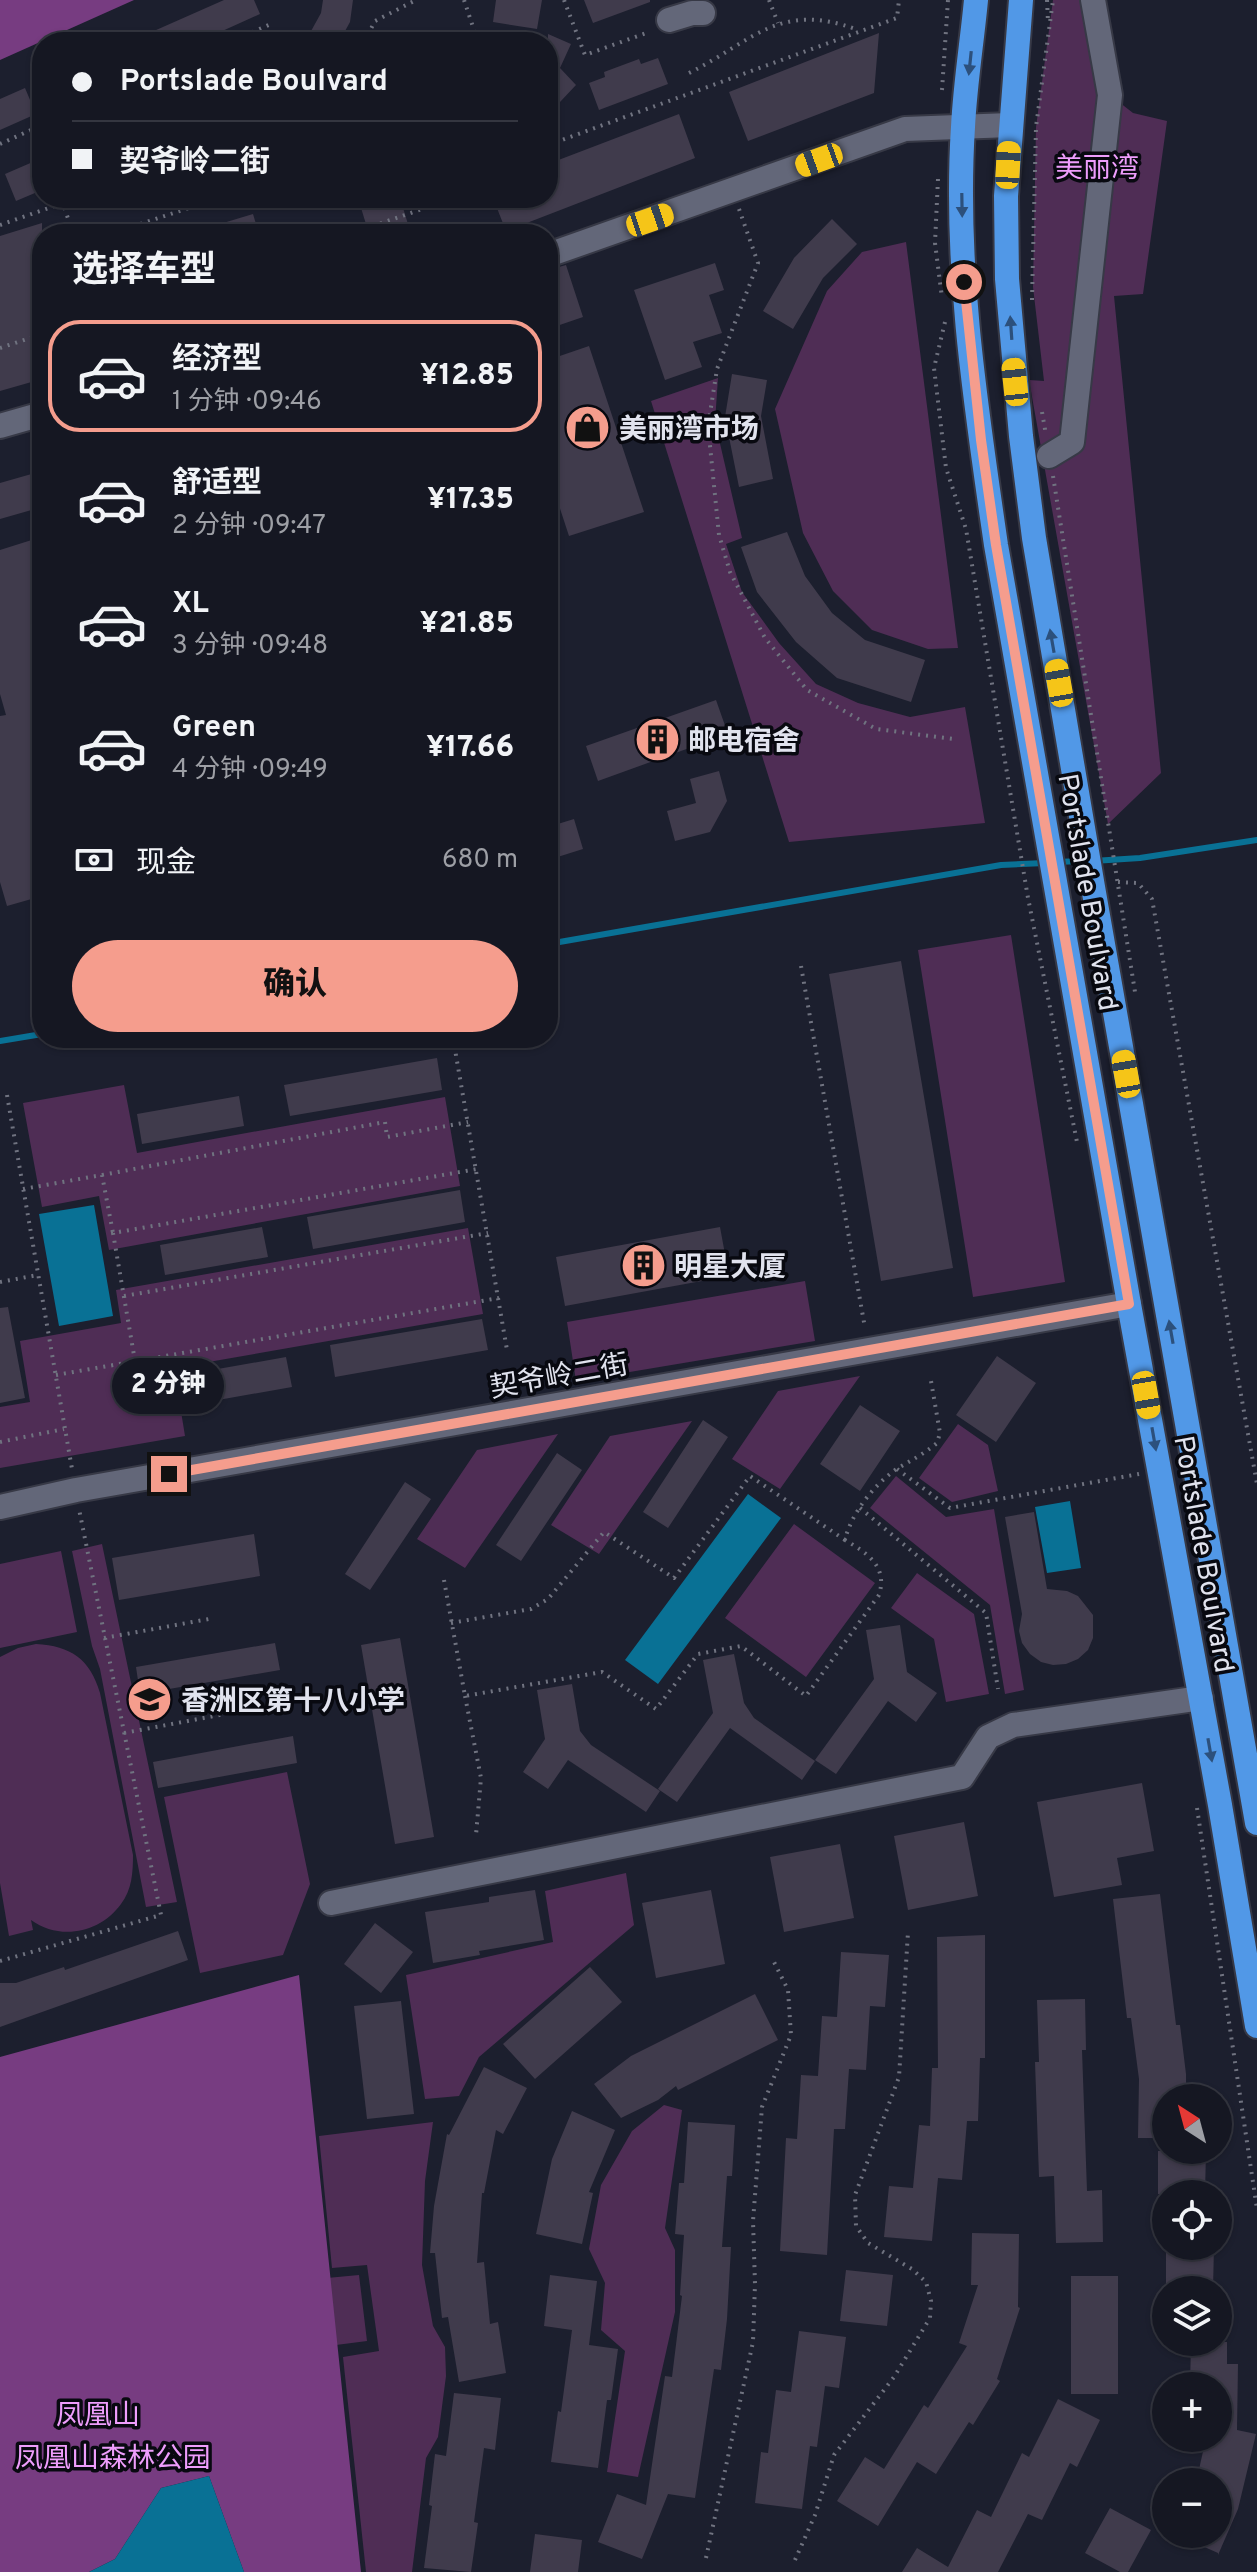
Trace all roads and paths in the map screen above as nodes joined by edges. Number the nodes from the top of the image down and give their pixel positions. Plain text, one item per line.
1 (416, 0) edge
2 (464, 0) edge
3 (564, 0) edge
4 (769, 0) edge
5 (899, 0) edge
6 (976, 0) edge
7 (1021, 0) edge
8 (1047, 0) edge
9 (1093, 0) edge
10 (703, 13) dead end
11 (778, 23) junction
12 (271, 24) dead end
13 (659, 26) joint
14 (860, 31) junction
15 (253, 32) edge
16 (369, 32) edge
17 (475, 32) edge
18 (1048, 32) dead end
19 (689, 73) dead end
20 (1010, 125) junction
21 (963, 127) junction
22 (32, 130) edge
23 (558, 141) edge
24 (0, 144) edge
25 (733, 191) junction
26 (49, 208) edge
27 (189, 208) edge
28 (425, 208) edge
29 (140, 224) edge
30 (379, 224) edge
31 (0, 225) edge
32 (558, 252) edge
33 (32, 337) edge
34 (0, 348) edge
35 (32, 417) edge
36 (0, 426) edge
37 (1049, 456) dead end
38 (954, 739) dead end
39 (1096, 826) junction
40 (1018, 838) dead end
41 (801, 966) dead end
42 (455, 1048) edge
43 (7, 1095) dead end
44 (468, 1122) junction
45 (1077, 1142) dead end
46 (477, 1169) junction
47 (102, 1175) junction
48 (23, 1189) junction
49 (113, 1233) junction
50 (488, 1233) junction
51 (38, 1275) junction
52 (0, 1282) edge
53 (124, 1296) junction
54 (499, 1298) junction
55 (1129, 1304) junction
56 (507, 1350) dead end
57 (869, 1350) junction
58 (135, 1361) junction
59 (56, 1375) junction
60 (931, 1381) dead end
61 (65, 1429) junction
62 (0, 1442) edge
63 (897, 1469) junction
64 (1139, 1474) dead end
65 (1257, 1484) edge
66 (76, 1490) junction
67 (0, 1507) edge
68 (860, 1508) junction
69 (845, 1540) junction
70 (444, 1580) dead end
71 (209, 1619) dead end
72 (451, 1623) junction
73 (104, 1638) junction
74 (998, 1689) dead end
75 (465, 1696) junction
76 (1201, 1698) junction
77 (225, 1714) dead end
78 (124, 1733) junction
79 (1196, 1807) dead end
80 (1257, 1823) edge
81 (476, 1835) dead end
82 (331, 1903) dead end
83 (908, 1932) dead end
84 (0, 1961) edge
85 (774, 1962) dead end
86 (1257, 2026) edge
87 (1257, 2209) edge
88 (706, 2558) dead end
89 (795, 2560) dead end

1 - 16 path
2 - 17 path
3 - 13 path
4 - 11 path
5 - 14 path
6 -> 21 highway, Portslade Boulvard
7 - 20 highway, Portslade Boulvard
8 - 18 path
9 - 37 street
10 - 13 street
11 - 14 path
11 - 19 path
12 - 15 path
14 - 23 path
20 - 21 street
39 -> 20 highway, Portslade Boulvard
21 - 25 street
21 -> 55 highway, Portslade Boulvard
22 - 24 path
25 - 32 street
25 - 38 path
26 - 31 path
27 - 29 path
28 - 30 path
33 - 34 path
35 - 36 street
39 - 65 path
80 -> 39 highway, Portslade Boulvard
40 - 45 path
41 - 57 path
42 - 44 path
43 - 48 path
44 - 46 path
44 - 47 path
46 - 49 path
46 - 50 path
47 - 48 path
47 - 49 path
48 - 51 path
49 - 53 path
50 - 53 path
50 - 54 path
51 - 52 path
51 - 59 path
53 - 58 path
54 - 56 path
54 - 58 path
55 - 57 street, 契爷岭二街
55 -> 76 highway, Portslade Boulvard
57 - 66 street, 契爷岭二街
58 - 59 path
59 - 61 path
60 - 63 path
61 - 62 path
61 - 66 path
63 - 64 path
63 - 68 path
66 - 67 street, 契爷岭二街
66 - 73 path
68 - 69 path
68 - 74 path
69 - 72 path
69 - 75 path
70 - 72 path
71 - 73 path
72 - 75 path
73 - 78 path
75 - 81 path
76 - 82 street
76 -> 86 highway, Portslade Boulvard
77 - 78 path
78 - 84 path
79 - 87 path
83 - 89 path
85 - 88 path

